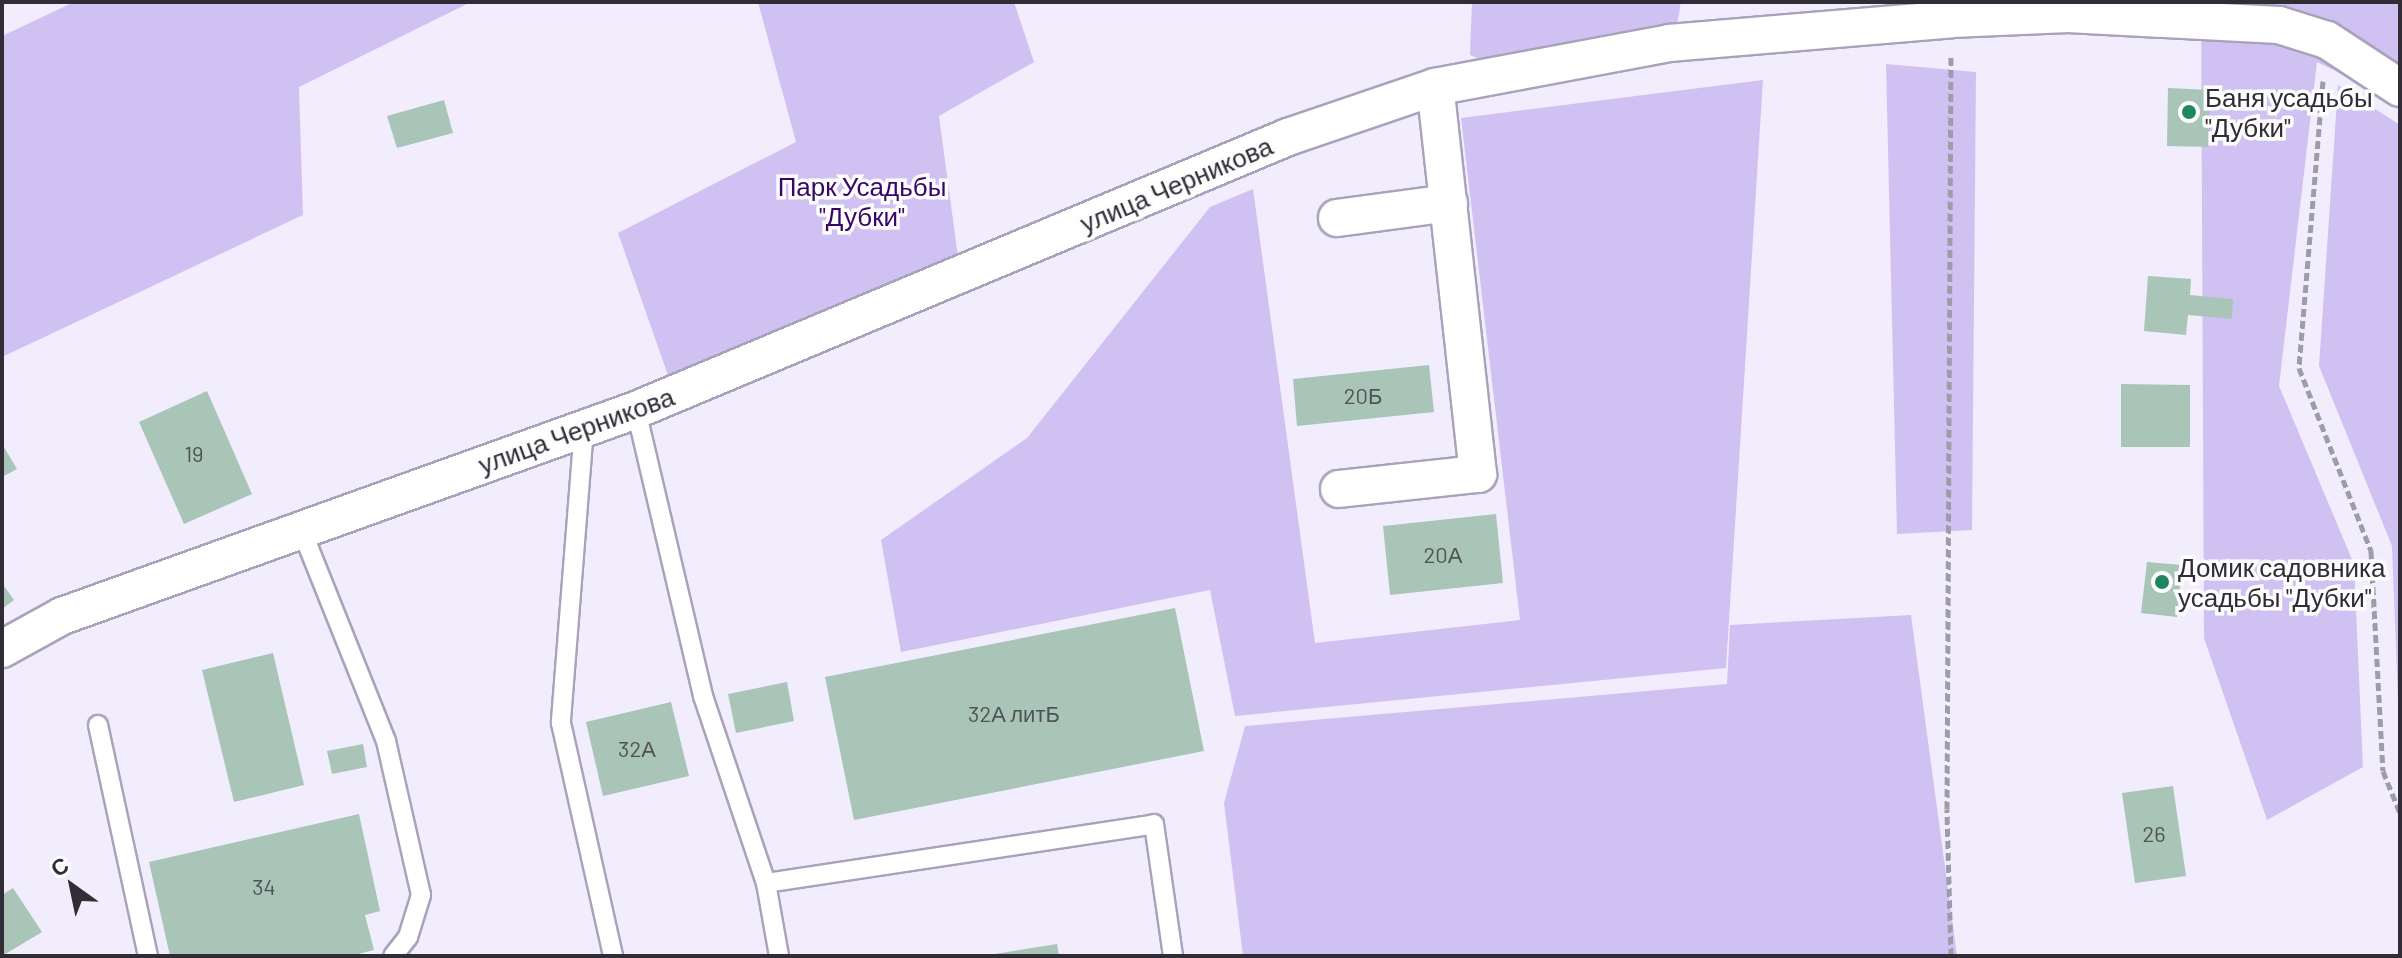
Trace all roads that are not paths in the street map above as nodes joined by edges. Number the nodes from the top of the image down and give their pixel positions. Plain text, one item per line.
1 (1435, 87) junction
2 (2400, 88) edge
3 (1449, 203) junction
4 (1337, 218) dead end
5 (636, 410) junction
6 (584, 428) junction
7 (1339, 489) dead end
8 (302, 531) junction
9 (2, 649) edge
10 (98, 725) dead end
11 (766, 883) junction
12 (148, 956) edge
13 (393, 956) edge
14 (613, 956) edge
15 (779, 956) edge
16 (1173, 956) edge

1 - 2 street, улица Черникова
1 - 3 street
1 - 5 street, улица Черникова
3 - 4 street
3 - 7 street
5 - 6 street, улица Черникова
5 - 11 lane
6 - 8 street, улица Черникова
6 - 14 lane
8 - 9 street, улица Черникова
8 - 13 lane
10 - 12 lane
11 - 15 lane
11 - 16 lane

